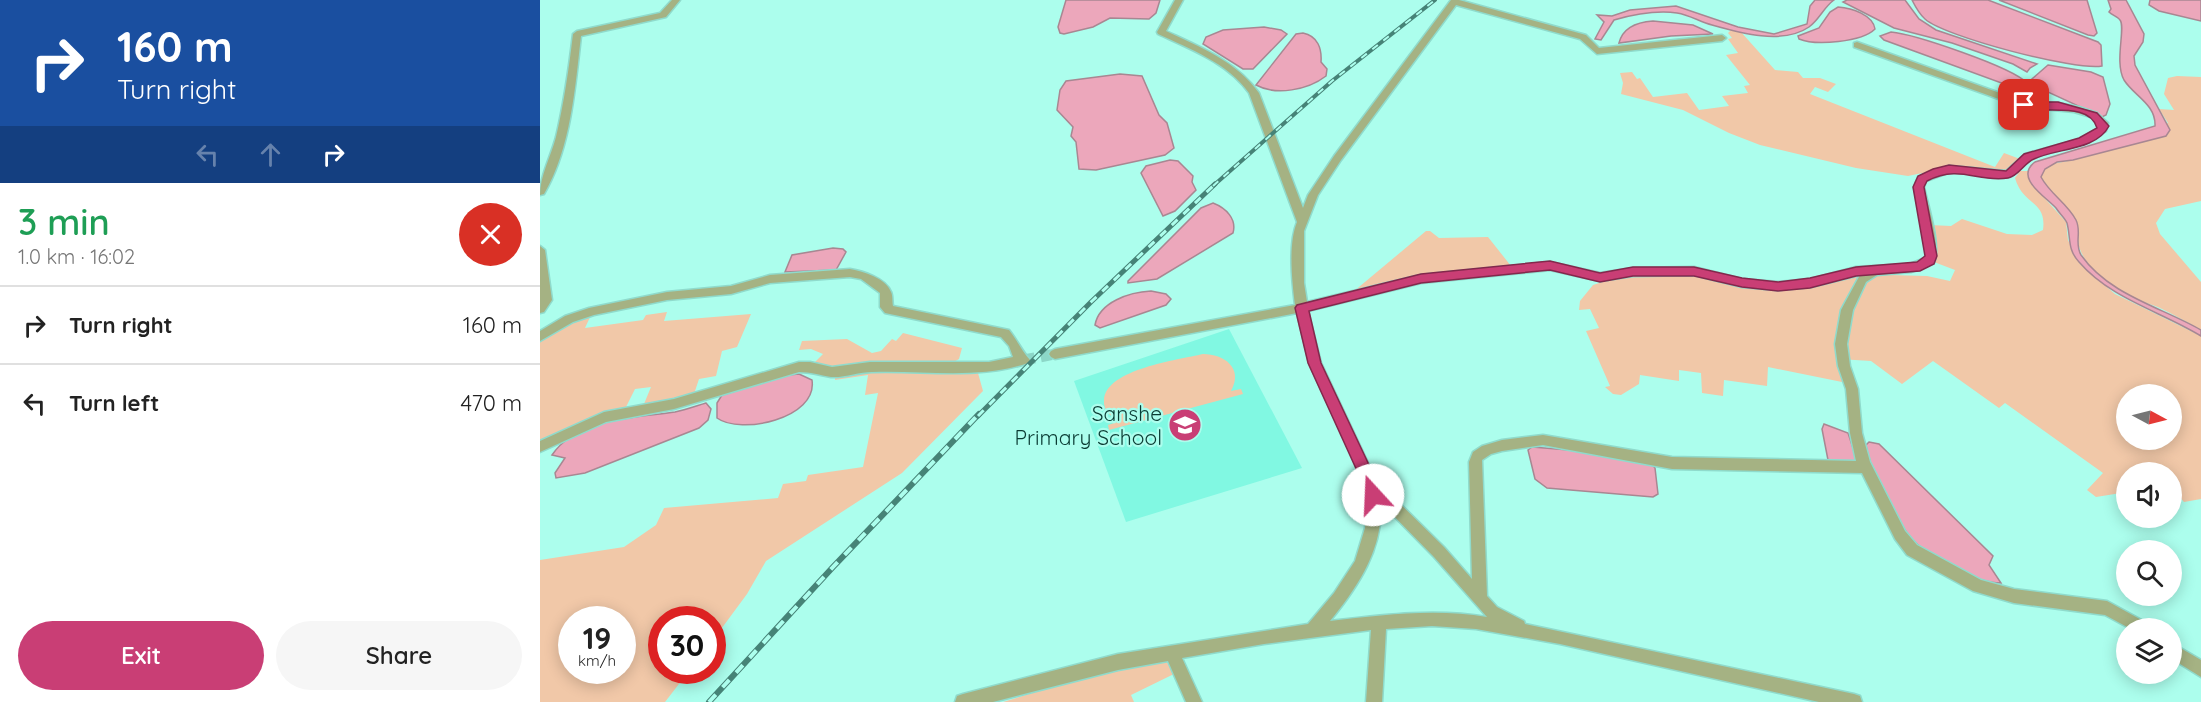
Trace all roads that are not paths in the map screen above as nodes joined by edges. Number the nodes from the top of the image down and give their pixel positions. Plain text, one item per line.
1 (676, 0) edge
2 (1179, 0) edge
3 (1455, 1) edge
4 (1722, 38) dead end
5 (1857, 45) dead end
6 (540, 192) edge
7 (1302, 221) junction
8 (540, 250) edge
9 (1874, 271) junction
10 (1301, 308) junction
11 (540, 309) edge
12 (540, 337) edge
13 (1055, 354) tunnel mouth
14 (540, 447) edge
15 (1865, 467) junction
16 (1371, 484) junction
17 (1480, 598) junction
18 (2124, 618) edge
19 (1379, 622) junction
20 (1312, 631) junction
21 (1530, 632) junction
22 (1172, 653) junction
23 (2182, 657) edge
24 (2201, 669) edge
25 (963, 702) edge
26 (1194, 702) edge
27 (1374, 702) edge
28 (1854, 702) edge

1 - 6 street
2 - 7 street
3 - 4 street
3 - 7 street
5 - 9 street
7 - 10 street
8 - 11 street
9 - 10 street
9 - 15 street
10 - 13 street
10 - 16 street
12 - 14 street
15 - 17 street
15 - 18 street
16 - 17 street
16 - 20 street
17 - 21 street
19 - 20 street
19 - 21 street
19 - 27 street
20 - 22 street
21 - 28 street
22 - 25 street
22 - 26 street
23 - 24 street

